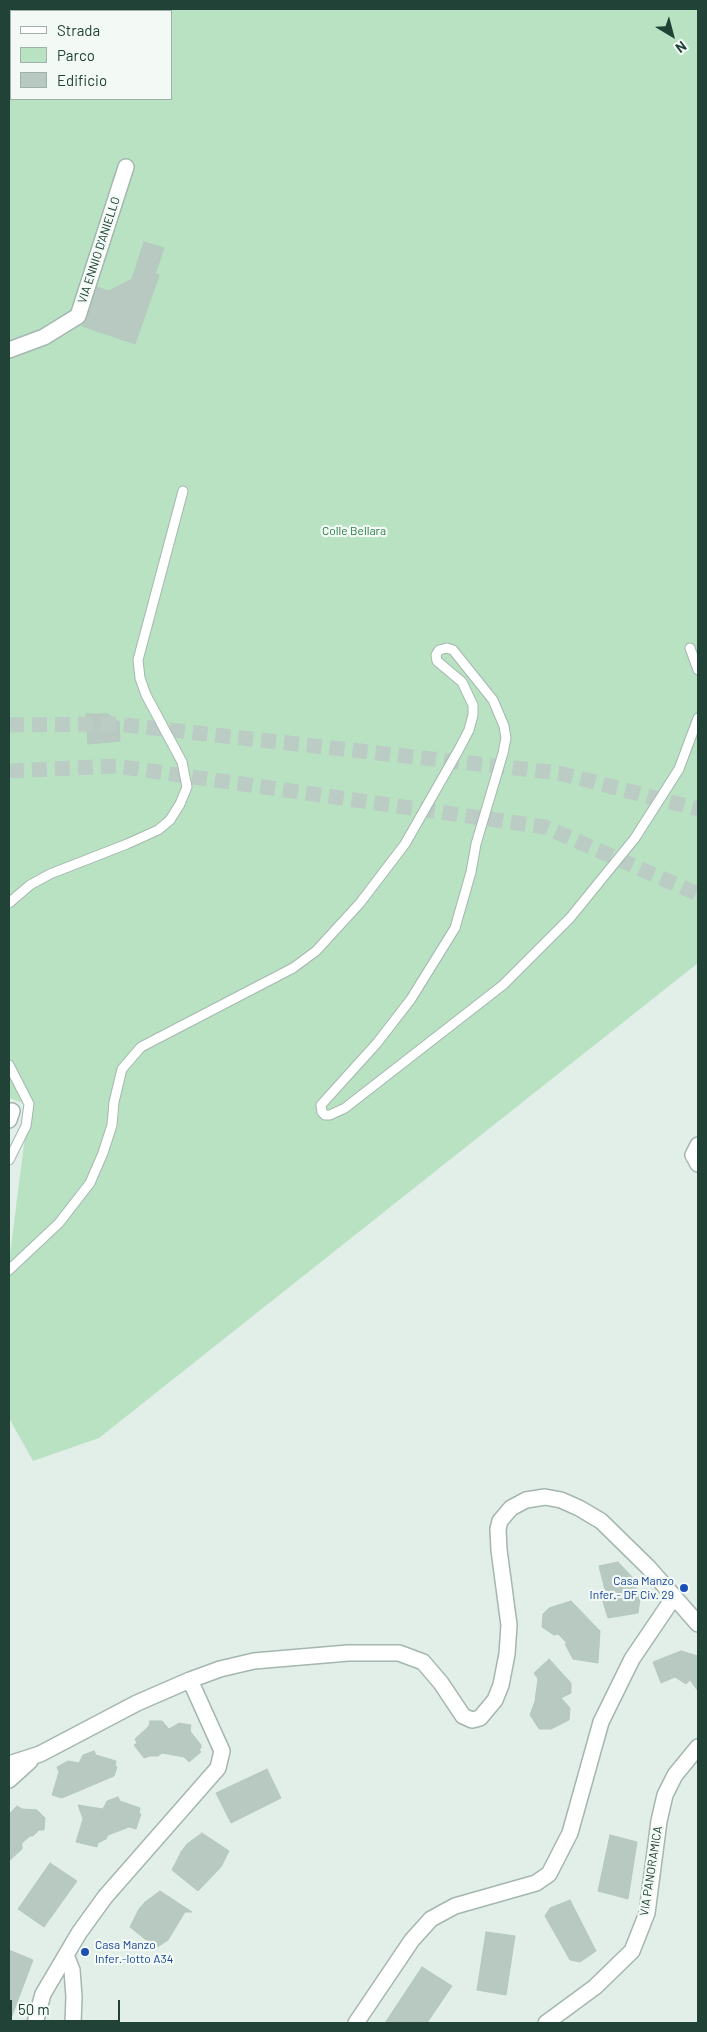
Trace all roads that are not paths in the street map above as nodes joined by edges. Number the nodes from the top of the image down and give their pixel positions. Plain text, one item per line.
1 (126, 167) dead end
2 (9, 350) edge
3 (183, 491) dead end
4 (690, 648) dead end
5 (698, 670) edge
6 (698, 718) edge
7 (9, 903) edge
8 (9, 1065) edge
9 (698, 1145) edge
10 (9, 1160) edge
11 (698, 1164) edge
12 (9, 1270) edge
13 (674, 1597) junction
14 (698, 1624) edge
15 (190, 1680) junction
16 (698, 1747) edge
17 (40, 1754) junction
18 (9, 1764) edge
19 (9, 1780) edge
20 (66, 1955) junction
21 (35, 2023) edge
22 (73, 2023) edge
23 (356, 2023) edge
24 (546, 2023) edge

1 - 2 street, VIA ENNIO D'ANIELLO
3 - 7 lane
4 - 5 lane
6 - 12 lane
8 - 10 lane
9 - 11 street
13 - 14 street
13 - 15 street
13 - 23 street
15 - 17 street
15 - 20 street
16 - 24 street, VIA PANORAMICA
17 - 18 street
17 - 19 street
20 - 21 street
20 - 22 street

